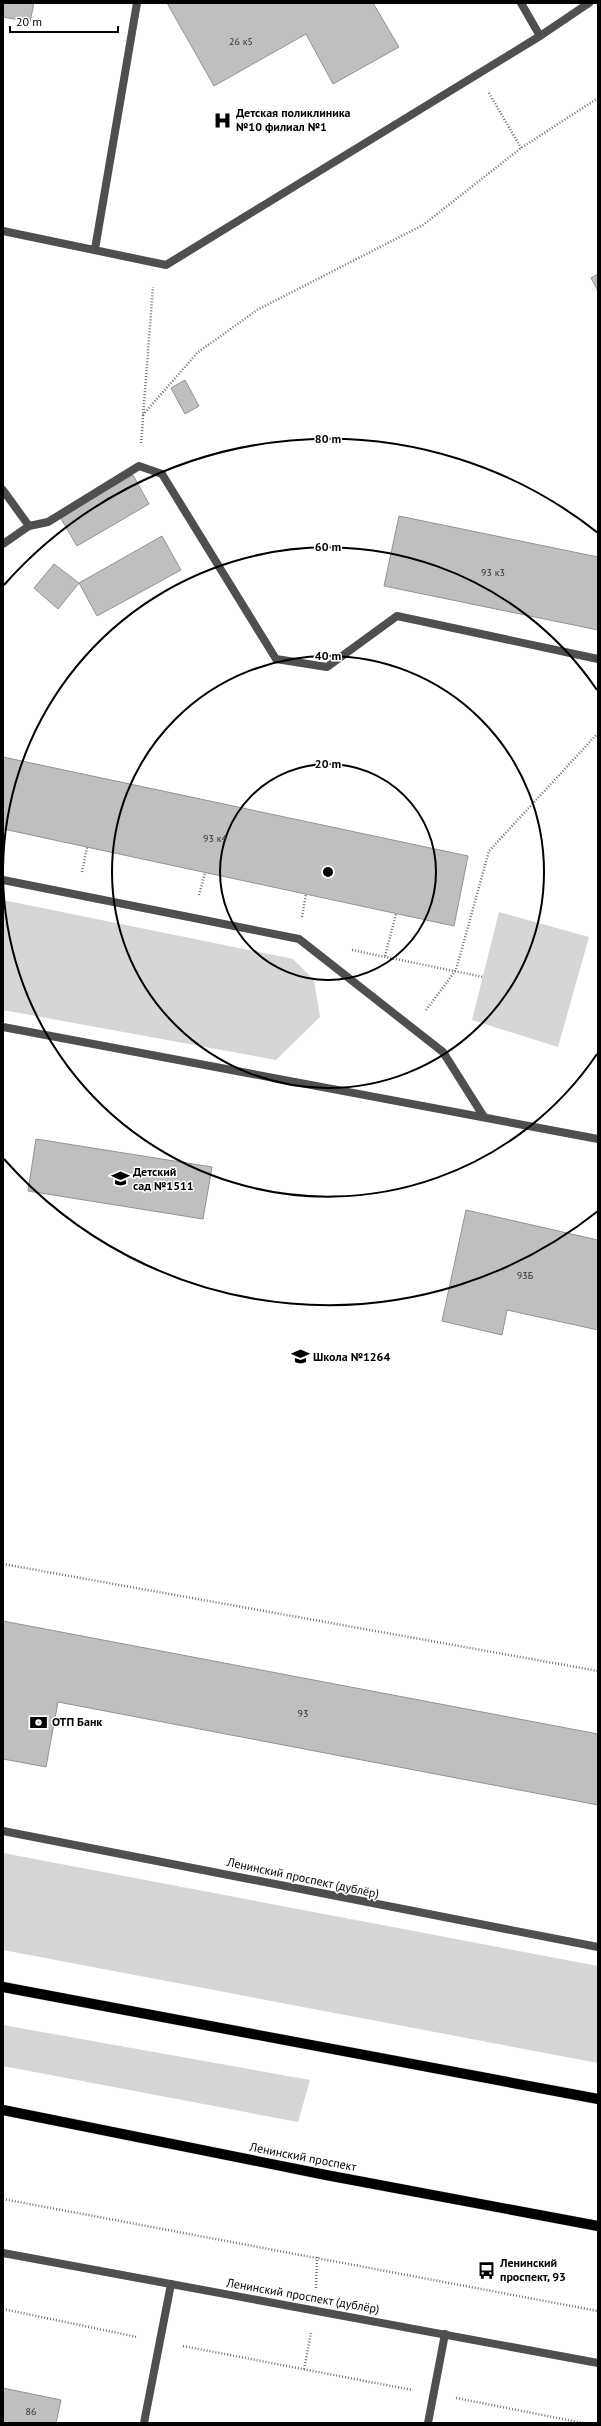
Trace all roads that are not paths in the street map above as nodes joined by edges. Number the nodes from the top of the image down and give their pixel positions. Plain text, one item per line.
1 (137, 3) edge
2 (521, 3) edge
3 (589, 3) edge
4 (540, 36) junction
5 (3, 231) edge
6 (95, 249) junction
7 (3, 490) edge
8 (29, 526) junction
9 (3, 544) edge
10 (598, 659) edge
11 (3, 880) edge
12 (3, 1027) edge
13 (484, 1117) junction
14 (598, 1139) edge
15 (3, 1831) edge
16 (598, 1947) edge
17 (3, 1986) edge
18 (598, 2099) edge
19 (3, 2110) edge
20 (598, 2226) edge
21 (3, 2253) edge
22 (171, 2284) junction
23 (445, 2334) junction
24 (598, 2363) edge
25 (144, 2423) edge
26 (428, 2423) edge

1 - 6 street
2 - 4 street
3 - 4 street
4 - 6 street
5 - 6 street
7 - 8 street
8 - 9 street
8 - 10 street
11 - 13 street
12 - 13 street
13 - 14 street
15 - 16 street, Ленинский проспект (дублёр)
17 - 18 main road
19 - 20 main road, Ленинский проспект
21 - 22 street, Ленинский проспект (дублёр)
22 - 23 street, Ленинский проспект (дублёр)
22 - 25 street
23 - 24 street, Ленинский проспект (дублёр)
23 - 26 street

